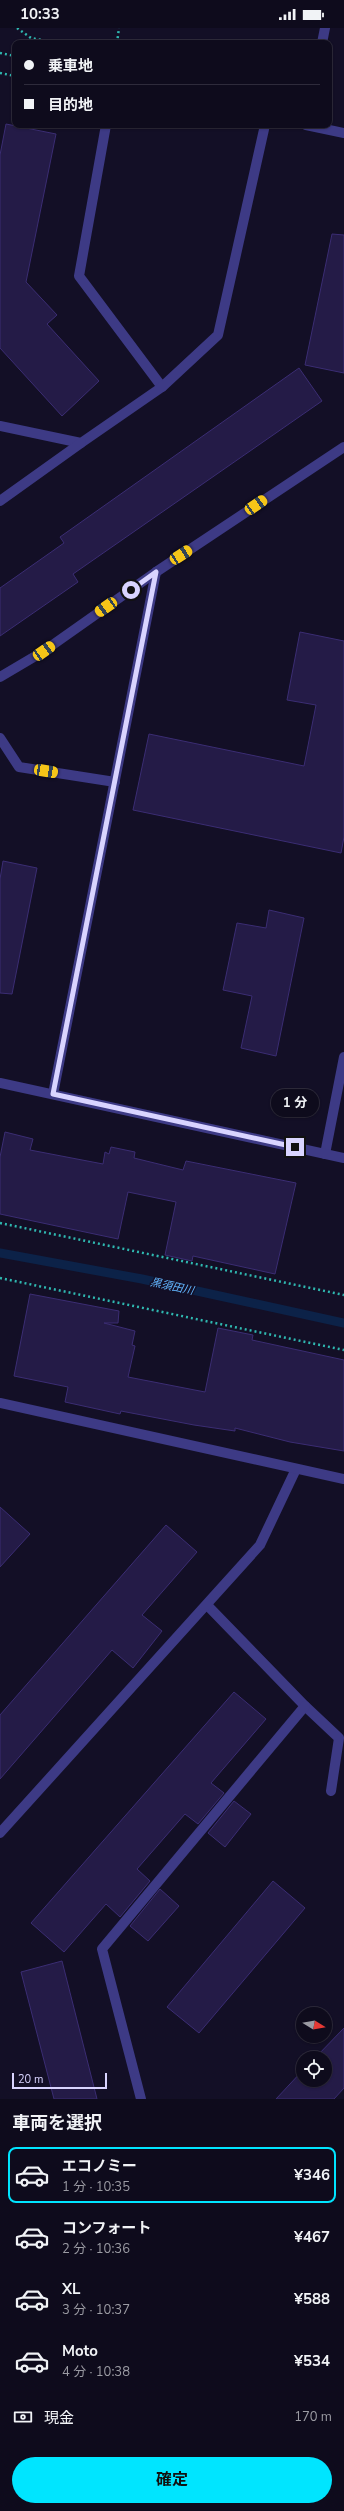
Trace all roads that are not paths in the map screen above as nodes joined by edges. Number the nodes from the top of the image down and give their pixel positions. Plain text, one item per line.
1 (325, 28) edge
2 (323, 40) edge
3 (105, 128) edge
4 (264, 128) edge
5 (321, 128) edge
6 (344, 133) edge
7 (162, 387) junction
8 (0, 426) edge
9 (81, 443) junction
10 (344, 447) edge
11 (0, 501) edge
12 (156, 572) junction
13 (0, 677) edge
14 (0, 738) edge
15 (115, 782) junction
16 (344, 1057) edge
17 (0, 1084) edge
18 (53, 1094) junction
19 (325, 1154) junction
20 (344, 1158) edge
21 (0, 1403) edge
22 (296, 1469) junction
23 (344, 1478) edge
24 (207, 1605) junction
25 (305, 1706) junction
26 (331, 1791) dead end
27 (0, 1833) edge
28 (140, 2099) edge

1 - 2 street
3 - 7 street
4 - 7 street
5 - 6 street
7 - 9 street
8 - 9 street
9 - 11 street
10 - 12 street
12 - 13 street
12 - 15 street
14 - 15 street
15 - 18 street
16 - 19 street
17 - 18 street
18 - 19 street
19 - 20 street
21 - 22 street
22 - 23 street
22 - 24 street
24 - 25 street
24 - 27 street
25 - 26 street
25 - 28 street

